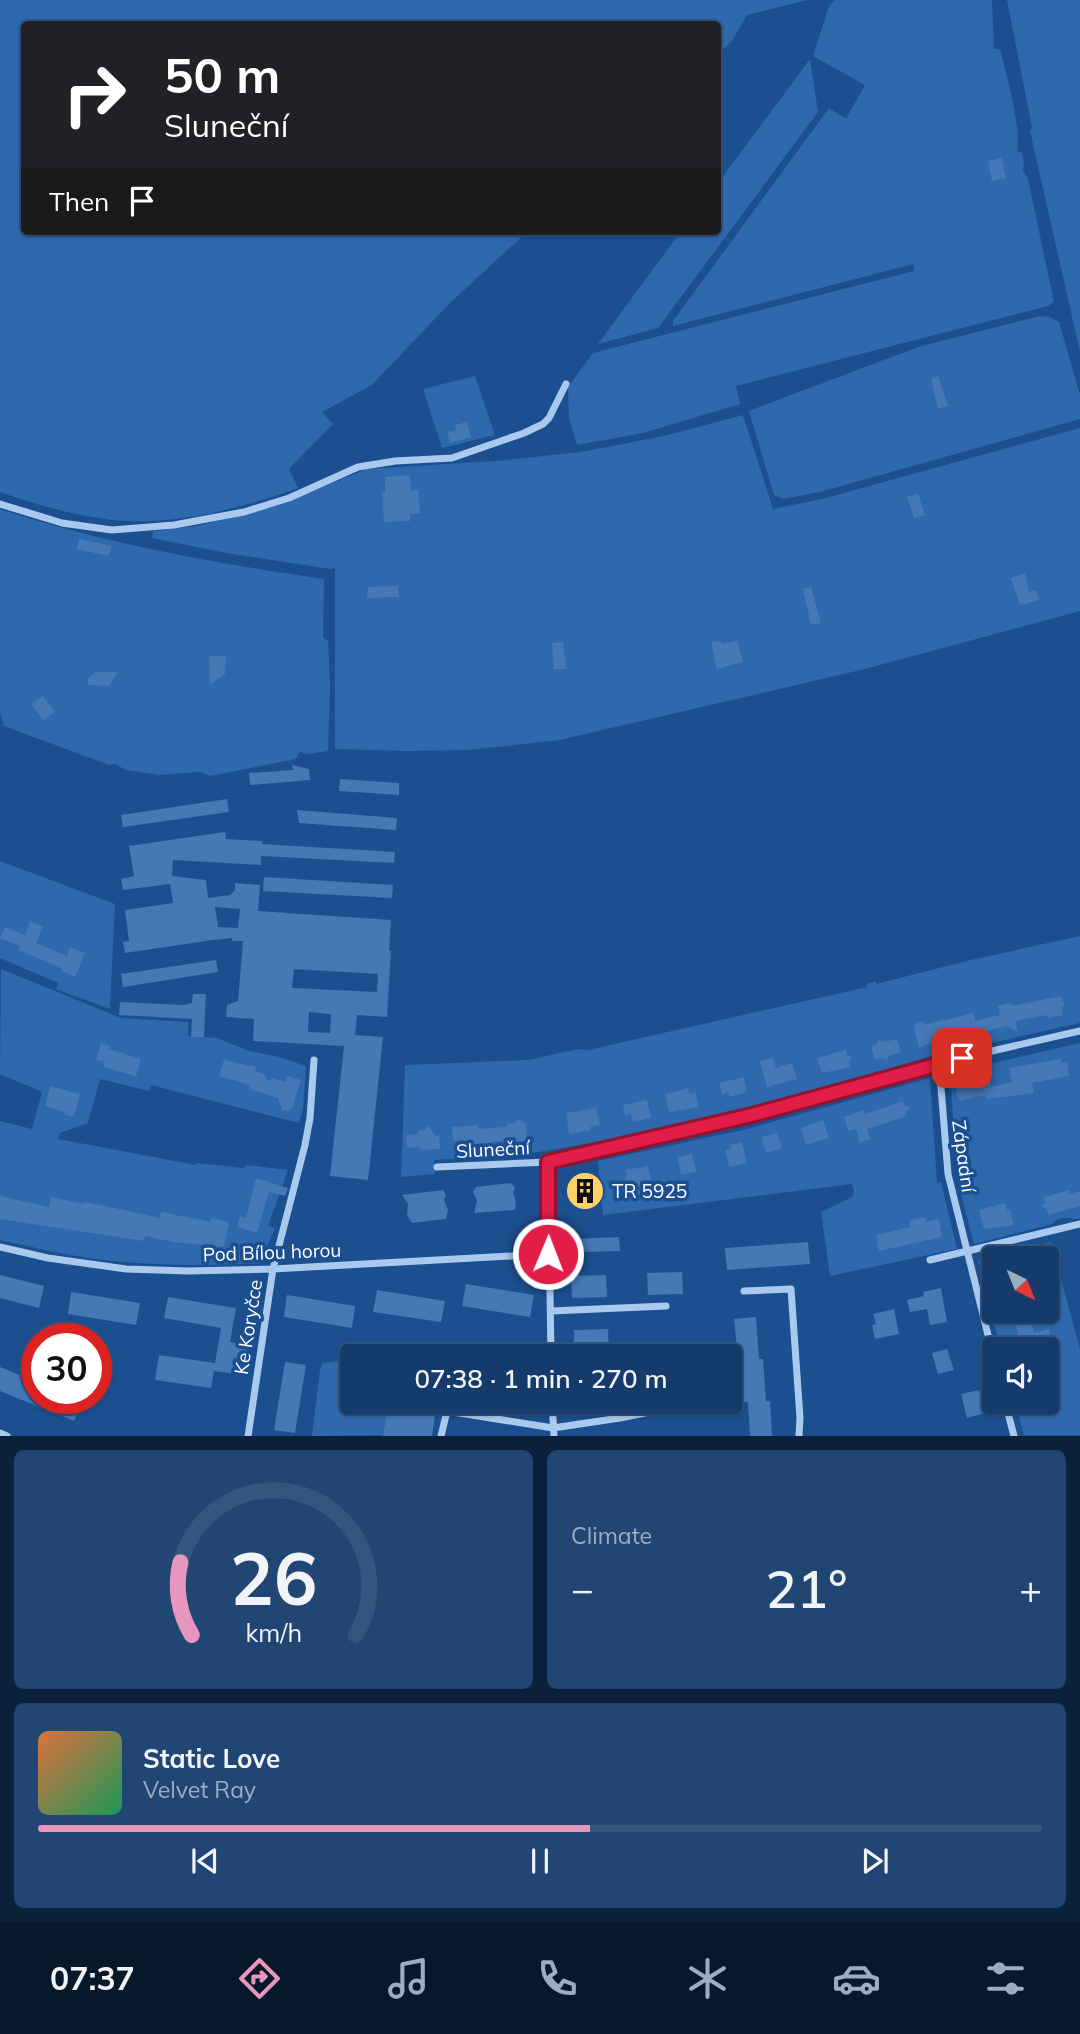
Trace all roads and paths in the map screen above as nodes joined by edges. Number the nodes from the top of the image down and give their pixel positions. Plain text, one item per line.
1 (566, 384) dead end
2 (0, 504) edge
3 (1080, 1031) edge
4 (314, 1060) dead end
5 (939, 1063) junction
6 (548, 1162) junction
7 (437, 1167) dead end
8 (1080, 1224) edge
9 (0, 1247) edge
10 (967, 1252) junction
11 (548, 1254) junction
12 (930, 1261) dead end
13 (273, 1269) junction
14 (744, 1291) dead end
15 (666, 1306) dead end
16 (551, 1311) junction
17 (988, 1337) edge
18 (551, 1344) edge
19 (553, 1414) edge
20 (640, 1414) edge
21 (1008, 1414) edge
22 (554, 1432) edge
23 (0, 1433) edge
24 (7, 1436) edge
25 (248, 1436) edge
26 (441, 1436) edge
27 (799, 1436) edge
28 (1014, 1436) edge

1 - 2 street
3 - 5 street, Sluneční
4 - 13 street, Ke Koryčce
5 - 6 street, Sluneční
5 - 10 street, Západní
6 - 7 street, Sluneční
6 - 11 street
8 - 10 street
9 - 13 street, Pod Bílou horou
10 - 12 street
10 - 17 street, Západní
11 - 13 street, Pod Bílou horou
11 - 16 street
13 - 25 street, Ke Koryčce
14 - 27 street
15 - 16 street
16 - 18 street
19 - 22 street
20 - 22 street
21 - 28 street
22 - 26 street
23 - 24 street

